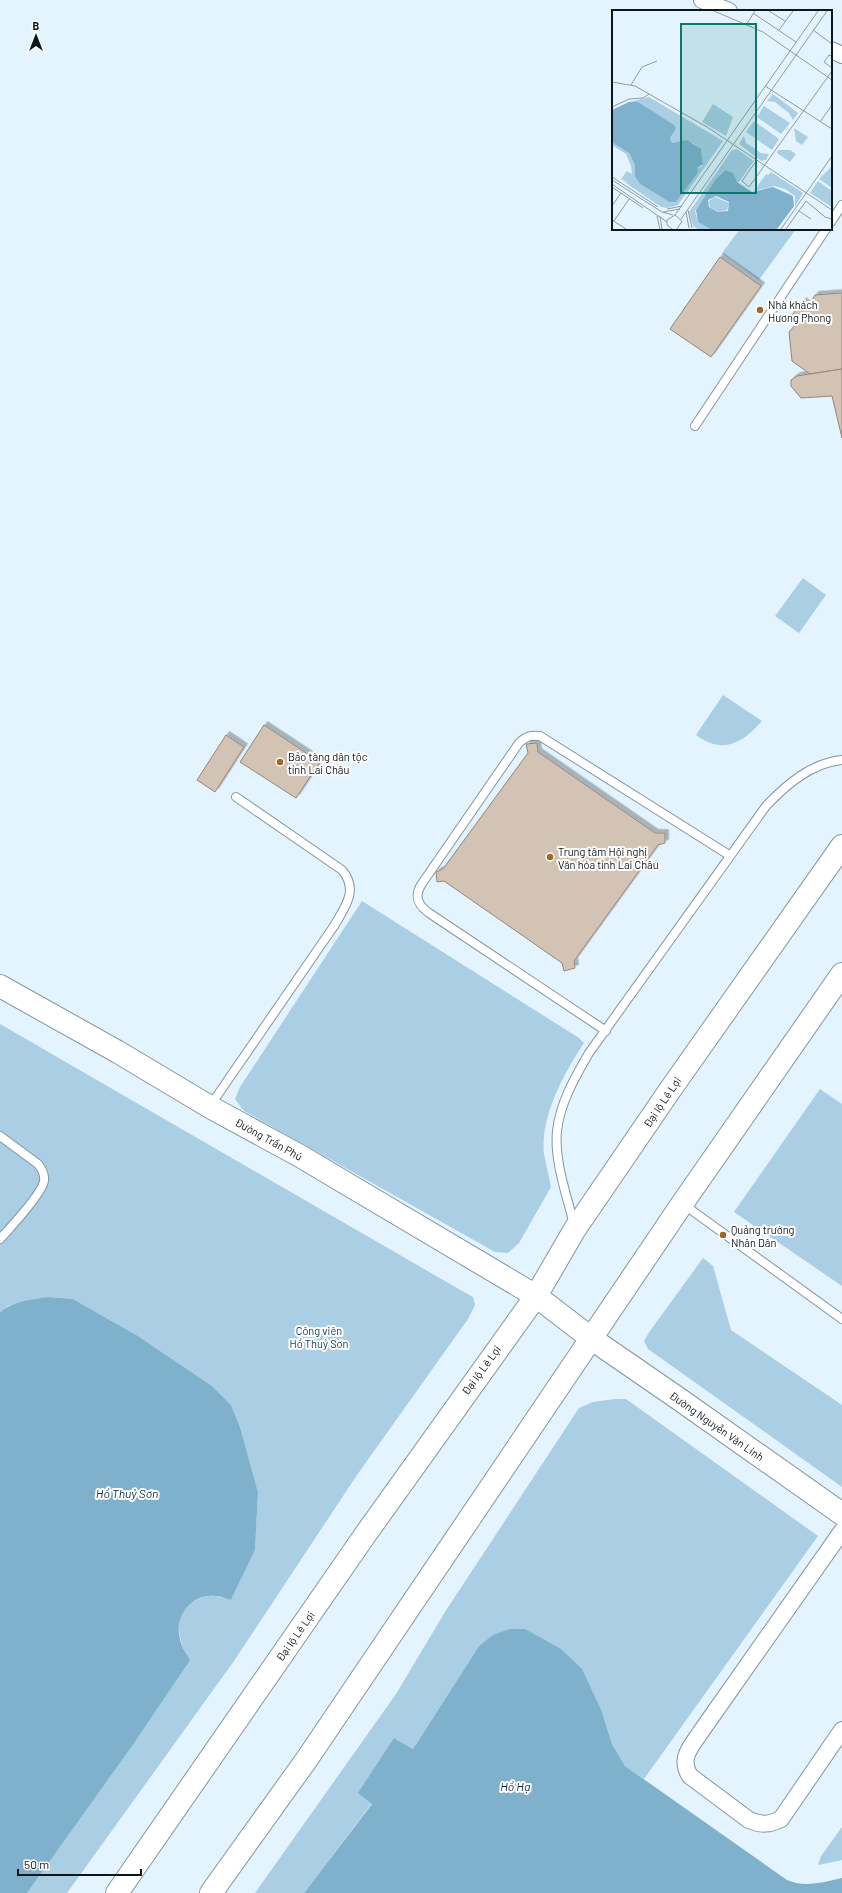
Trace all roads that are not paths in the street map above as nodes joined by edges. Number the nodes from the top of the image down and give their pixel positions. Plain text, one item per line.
1 (702, 0) edge
2 (737, 0) edge
3 (727, 10) edge
4 (731, 10) edge
5 (832, 50) edge
6 (842, 55) edge
7 (842, 205) edge
8 (832, 220) edge
9 (825, 230) edge
10 (695, 426) dead end
11 (842, 760) edge
12 (236, 797) dead end
13 (842, 846) edge
14 (729, 855) junction
15 (842, 974) edge
16 (0, 986) edge
17 (606, 1031) junction
18 (210, 1107) junction
19 (0, 1136) edge
20 (682, 1204) junction
21 (575, 1229) junction
22 (0, 1239) edge
23 (536, 1296) junction
24 (842, 1319) edge
25 (592, 1339) junction
26 (842, 1514) edge
27 (842, 1531) edge
28 (842, 1730) edge
29 (117, 1893) edge
30 (211, 1893) edge

1 - 3 street
2 - 4 street
5 - 6 street
7 - 8 lane
9 - 10 lane
11 - 14 lane
12 - 18 lane
13 - 21 main road, Đại lộ Lê Lợi
14 - 17 lane
14 - 17 lane
15 - 20 main road
16 - 18 main road, Đường Trần Phú
17 - 21 lane
18 - 23 main road, Đường Trần Phú
19 - 22 lane
20 - 24 lane
20 - 25 main road
21 - 23 main road, Đại lộ Lê Lợi
23 - 25 main road, Đường Trần Phú
23 - 29 main road, Đại lộ Lê Lợi
25 - 26 main road, Đường Nguyễn Văn Linh
25 - 30 main road
27 - 28 street

